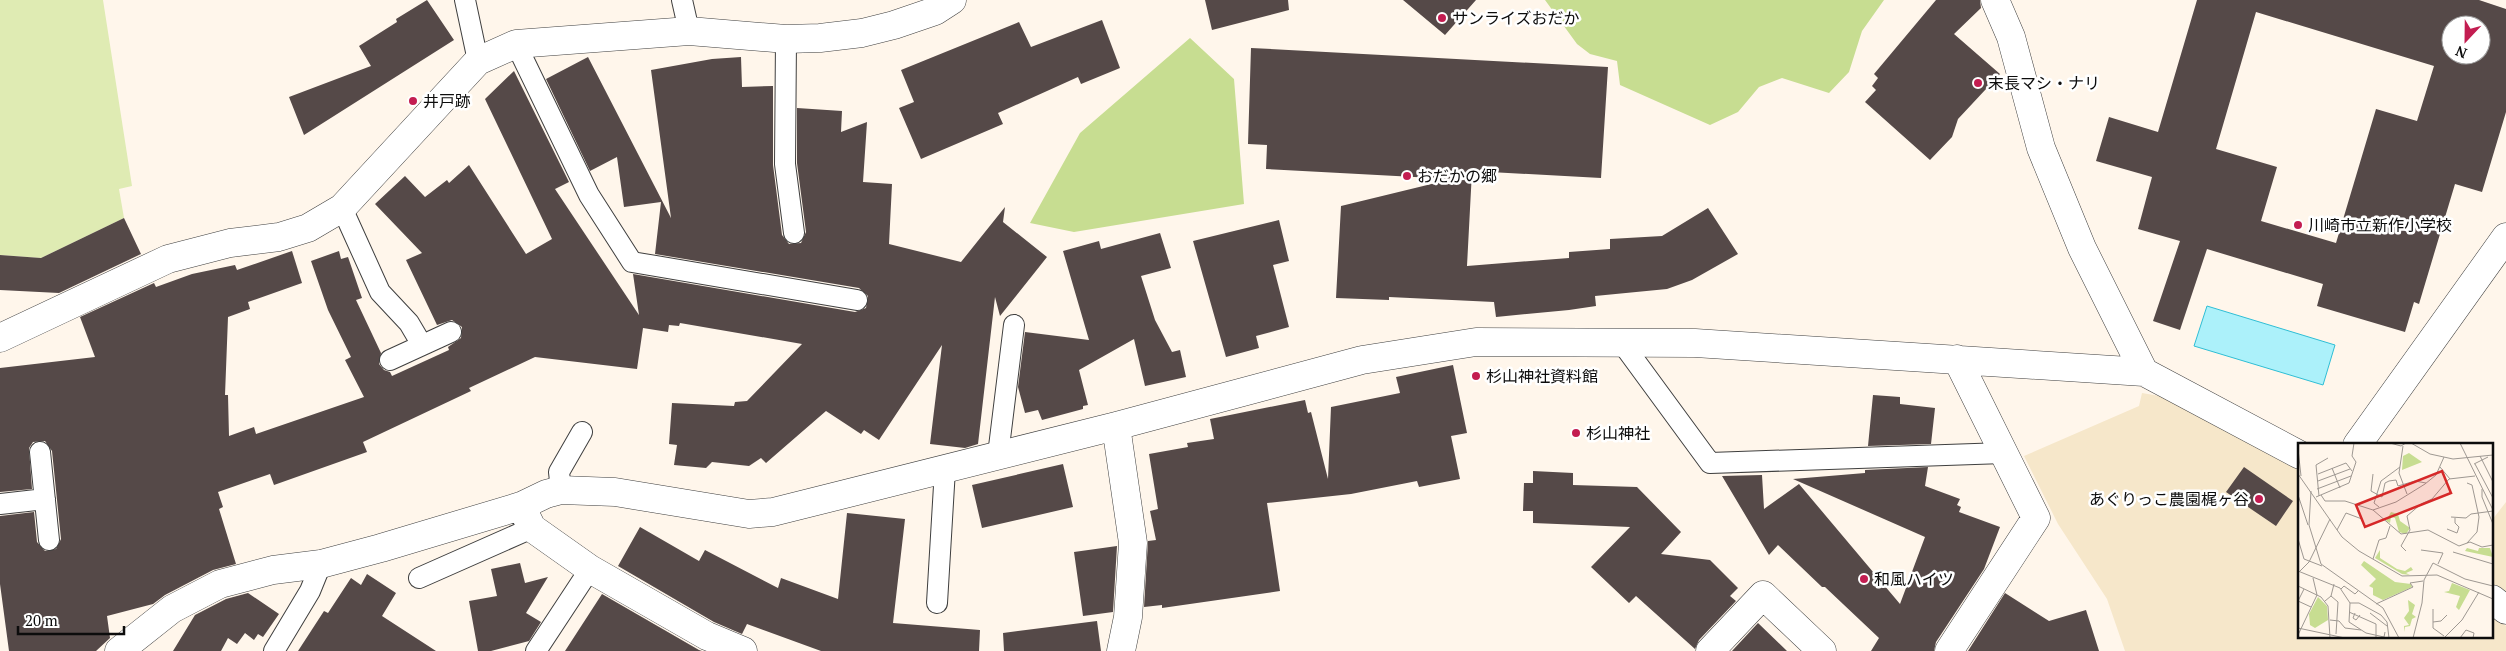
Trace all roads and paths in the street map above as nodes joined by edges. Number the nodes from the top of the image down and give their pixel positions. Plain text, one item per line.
1 (465, 0) edge
2 (682, 0) edge
3 (952, 0) edge
4 (1995, 0) edge
5 (690, 31) junction
6 (786, 39) junction
7 (516, 44) junction
8 (478, 61) junction
9 (342, 208) junction
10 (794, 233) dead end
11 (2505, 243) edge
12 (857, 300) dead end
13 (1014, 325) dead end
14 (451, 332) dead end
15 (0, 338) edge
16 (1622, 343) junction
17 (422, 345) junction
18 (1957, 359) junction
19 (390, 360) dead end
20 (2144, 372) junction
21 (1116, 426) junction
22 (582, 432) dead end
23 (2359, 443) edge
24 (40, 452) dead end
25 (2004, 453) junction
26 (2298, 455) edge
27 (998, 456) junction
28 (944, 469) junction
29 (561, 490) junction
30 (45, 499) junction
31 (0, 504) edge
32 (527, 517) junction
33 (49, 540) dead end
34 (321, 564) junction
35 (590, 569) junction
36 (419, 578) dead end
37 (2494, 601) edge
38 (937, 603) dead end
39 (2506, 610) edge
40 (704, 644) edge
41 (120, 651) edge
42 (274, 651) edge
43 (536, 651) edge
44 (743, 651) edge
45 (1121, 651) edge
46 (1710, 651) edge
47 (1822, 651) edge
48 (1949, 651) edge

1 - 8 lane
2 - 5 lane
3 - 6 street
4 - 20 street
5 - 6 street
5 - 7 street
6 - 10 lane
7 - 8 street
7 - 12 lane
8 - 9 street
9 - 15 street
9 - 17 lane
11 - 23 street
13 - 27 lane
14 - 17 lane
16 - 18 street
16 - 21 street
16 - 25 lane
17 - 19 lane
18 - 20 street
18 - 25 street
20 - 26 street
21 - 27 street
21 - 45 street
22 - 29 lane
24 - 30 lane
25 - 48 street
27 - 28 street
28 - 29 street
28 - 38 lane
29 - 32 street
30 - 31 lane
30 - 33 lane
32 - 34 street
32 - 35 street
32 - 36 lane
34 - 41 street
34 - 42 lane
35 - 40 street
35 - 43 lane
37 - 39 street
40 - 44 street
46 - 47 street

